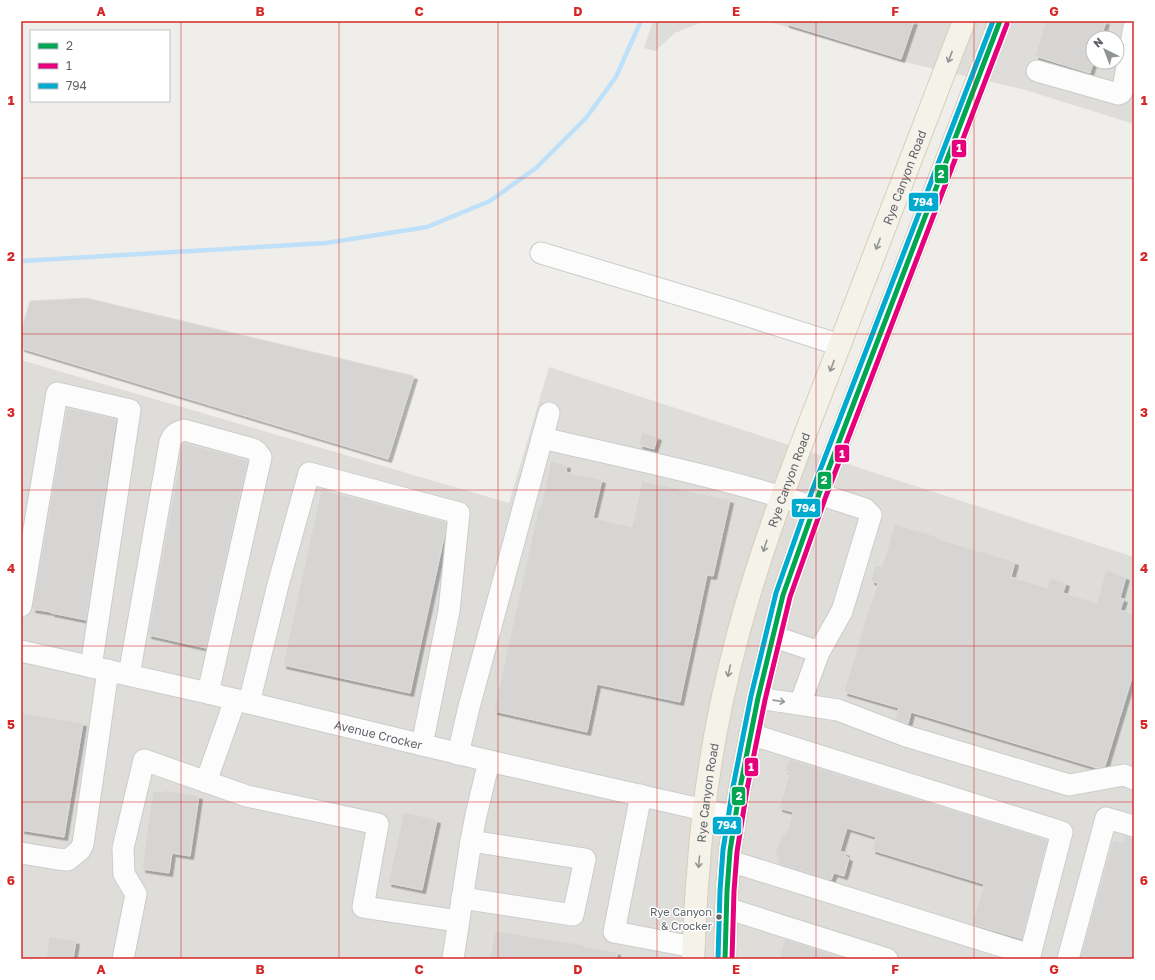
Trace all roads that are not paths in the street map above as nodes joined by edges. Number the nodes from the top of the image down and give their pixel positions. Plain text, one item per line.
1 (964, 21) edge
2 (1000, 21) edge
3 (1134, 27) edge
4 (1037, 71) dead end
5 (541, 253) dead end
6 (840, 345) junction
7 (549, 414) dead end
8 (542, 438) junction
9 (782, 496) junction
10 (817, 500) junction
11 (21, 606) edge
12 (772, 636) junction
13 (21, 650) edge
14 (819, 652) junction
15 (99, 668) junction
16 (129, 675) junction
17 (208, 693) junction
18 (758, 698) junction
19 (242, 701) junction
20 (800, 704) junction
21 (750, 734) junction
22 (422, 745) junction
23 (458, 754) junction
24 (489, 761) junction
25 (1134, 779) edge
26 (206, 782) junction
27 (641, 795) junction
28 (704, 810) junction
29 (735, 817) junction
30 (1134, 826) edge
31 (471, 840) junction
32 (21, 853) edge
33 (730, 861) junction
34 (462, 898) junction
35 (726, 908) junction
36 (458, 921) junction
37 (694, 953) edge
38 (123, 959) edge
39 (453, 959) edge
40 (725, 959) edge
41 (887, 959) edge
42 (1068, 959) edge

1 -> 6 main road, Rye Canyon Road
2 - 10 main road
3 - 4 street
5 - 6 street
6 -> 9 main road, Rye Canyon Road
7 - 8 street
8 - 9 street
8 - 23 street
9 - 10 street
9 -> 28 main road, Rye Canyon Road
10 - 12 main road
10 - 14 street
11 - 15 street
12 - 14 street
12 - 18 main road
13 - 15 street, Avenue Crocker
14 - 20 street
15 - 16 street, Avenue Crocker
15 - 32 street
16 - 17 street, Avenue Crocker
16 - 17 street
17 - 19 street, Avenue Crocker
18 -> 20 street
18 - 21 main road
19 - 22 street, Avenue Crocker
19 - 22 street
19 - 26 street
20 - 25 street
21 - 29 main road
21 - 33 street
22 - 23 street, Avenue Crocker
23 - 24 street, Avenue Crocker
24 - 27 street, Avenue Crocker
24 - 31 street
26 - 36 street
26 - 38 street
27 - 28 street, Avenue Crocker
27 - 37 street
28 - 29 street, Avenue Crocker
28 -> 37 main road, Rye Canyon Road
29 - 33 main road
30 - 42 street
31 - 34 street
31 - 34 street
33 - 35 main road
34 - 36 street
35 - 40 main road
35 - 41 street
36 - 39 street

